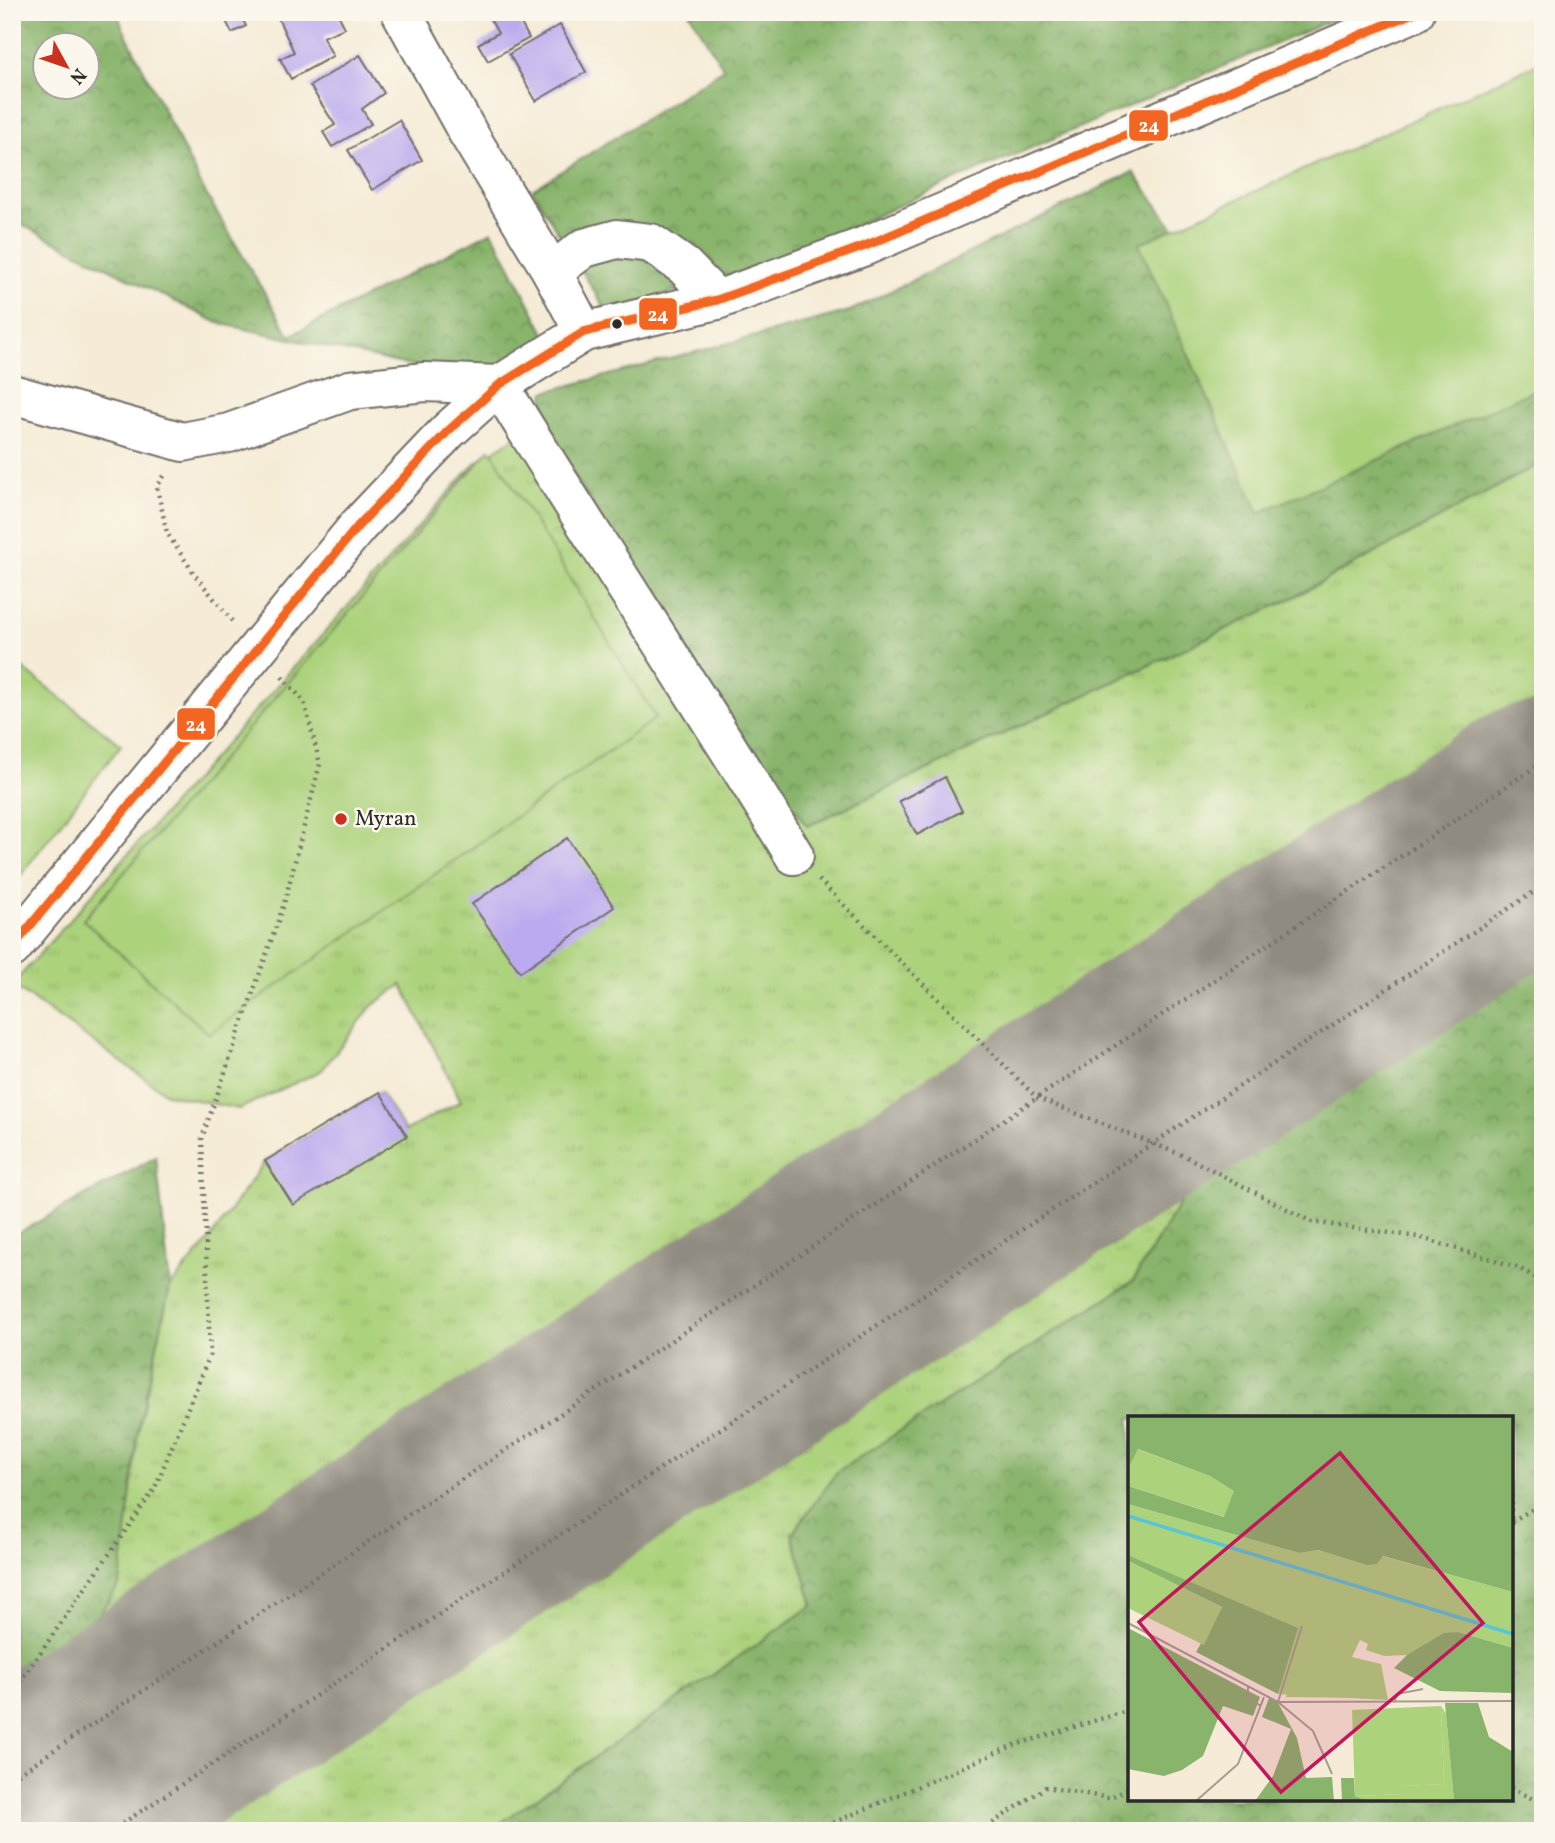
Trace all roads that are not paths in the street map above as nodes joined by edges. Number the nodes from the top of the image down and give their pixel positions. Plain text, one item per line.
1 (401, 12) edge
2 (1415, 12) edge
3 (552, 272) junction
4 (718, 300) junction
5 (584, 332) junction
6 (499, 385) junction
7 (12, 394) edge
8 (794, 855) road end
9 (12, 948) edge

1 - 3 street
2 - 4 street
3 - 4 street
3 - 5 street
4 - 5 street
5 - 6 street
6 - 7 street
6 - 8 street
6 - 9 street

